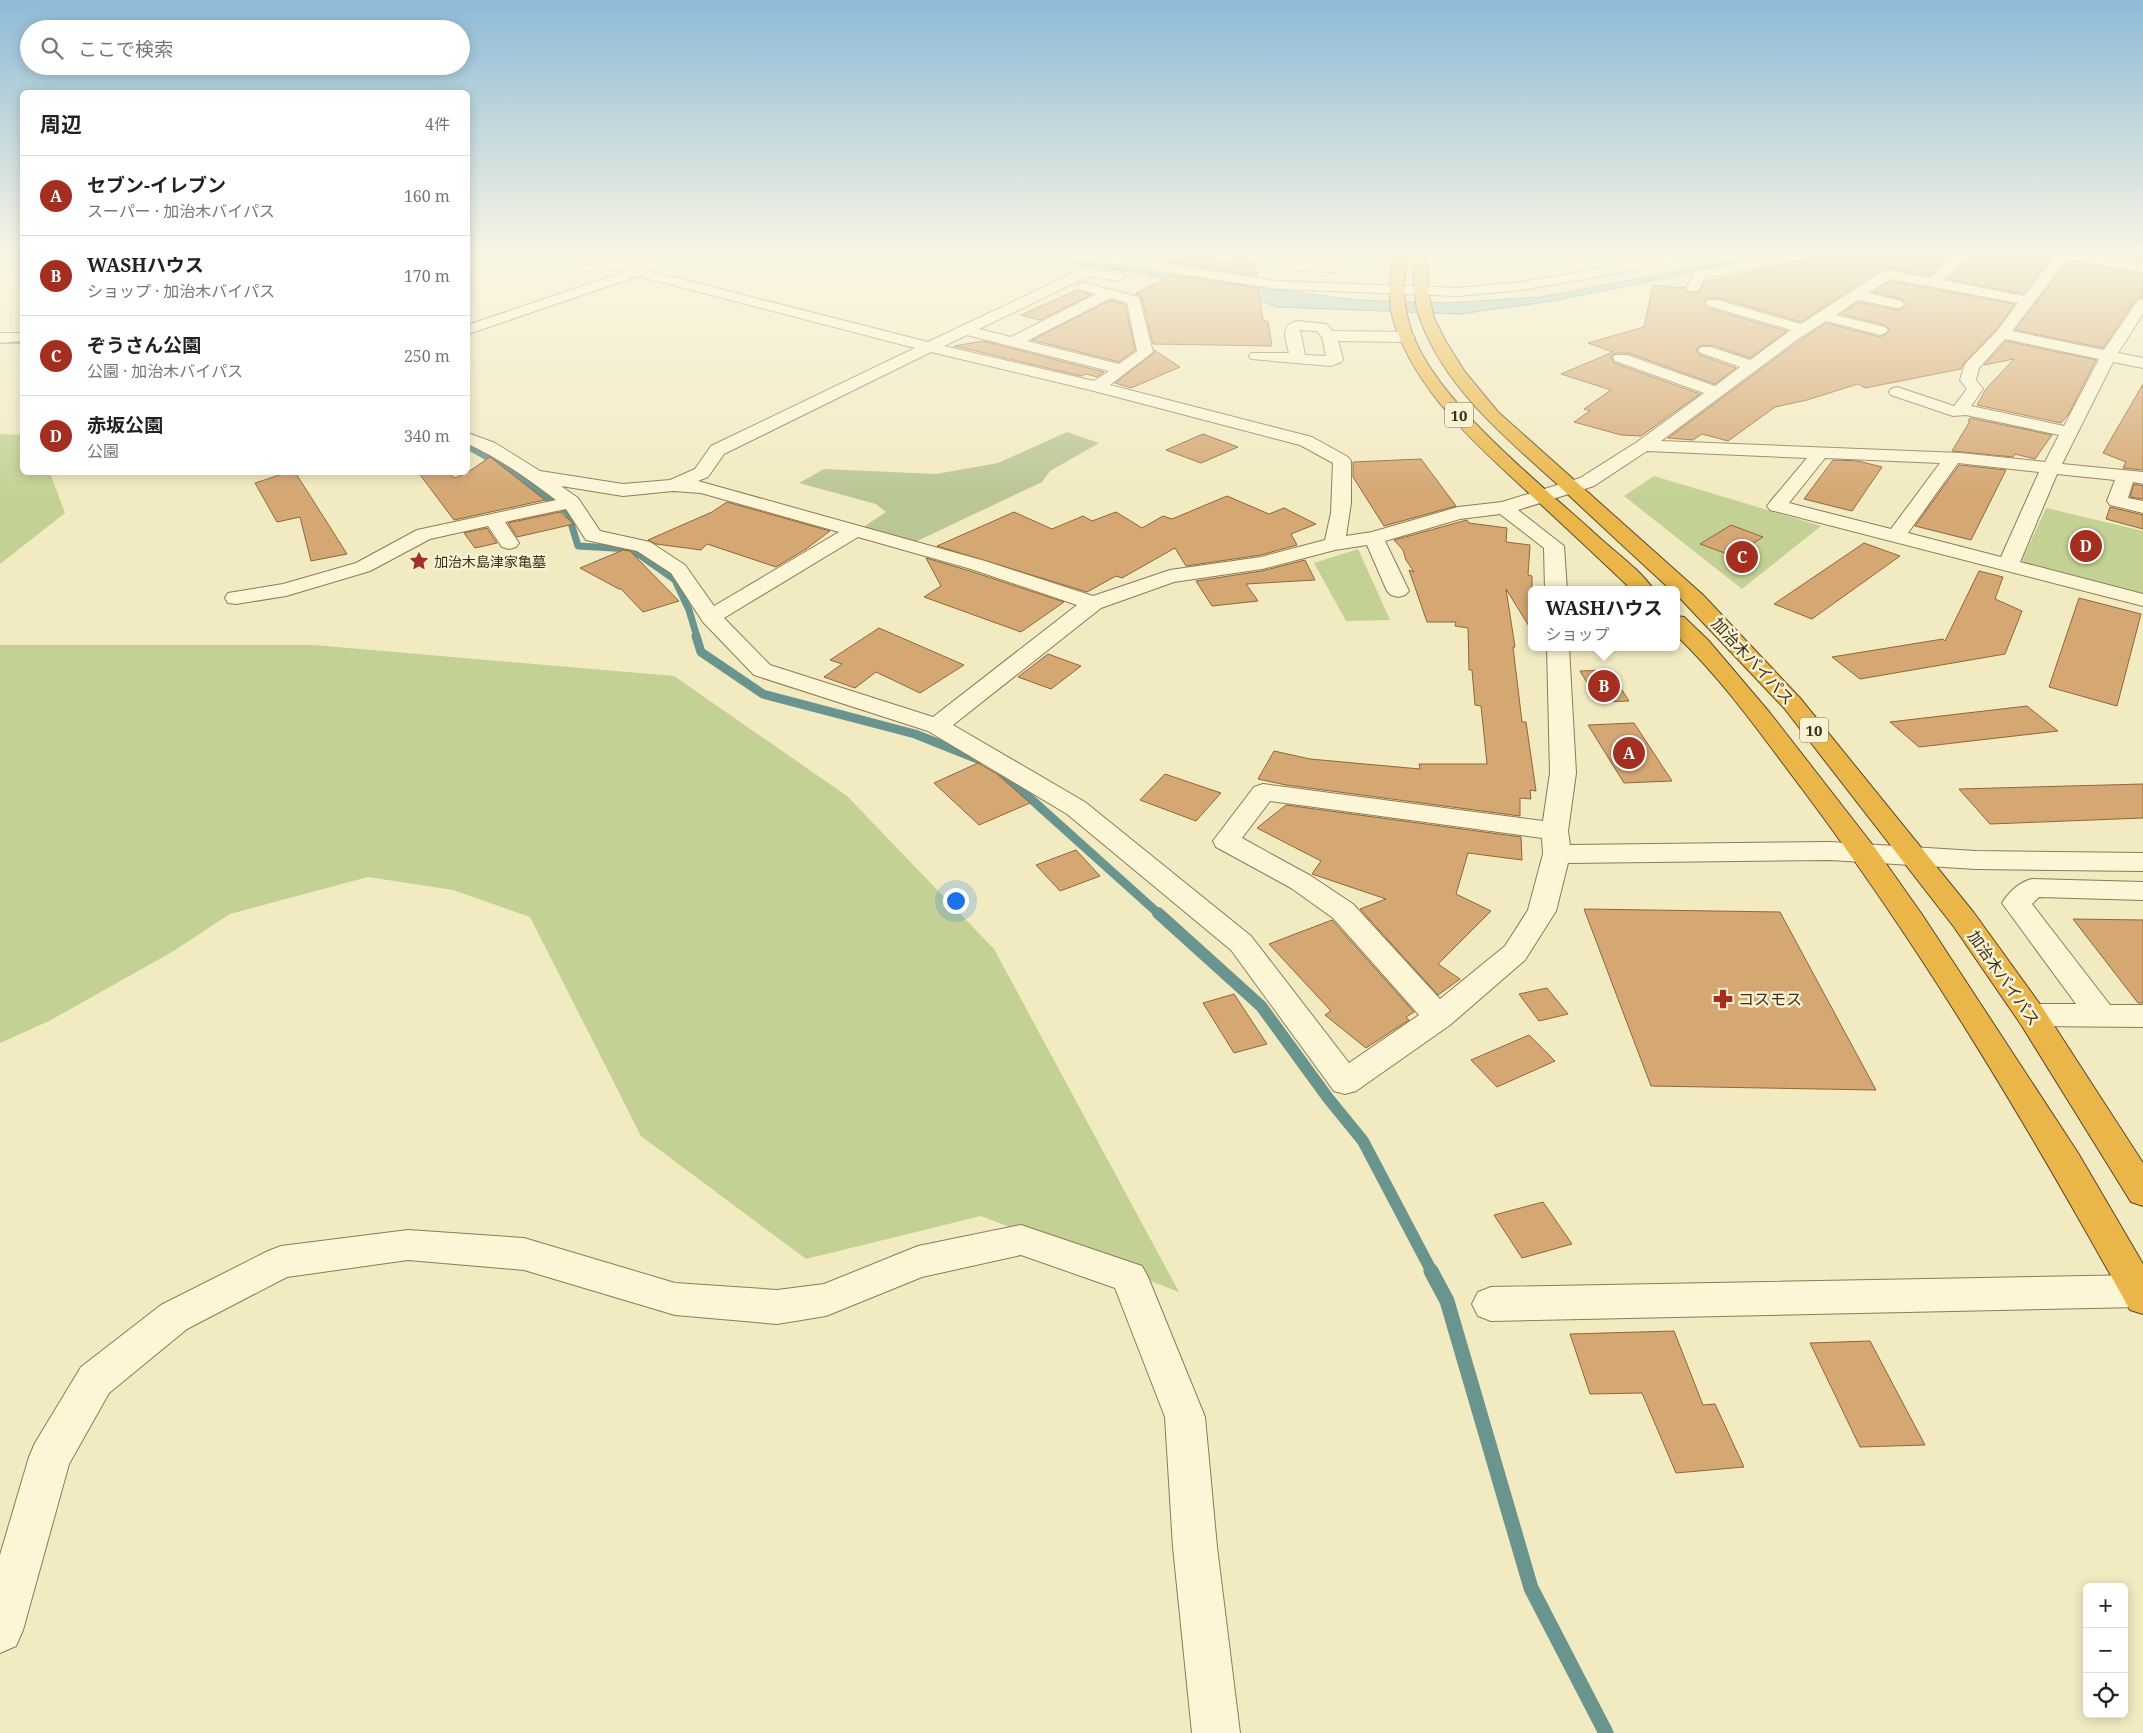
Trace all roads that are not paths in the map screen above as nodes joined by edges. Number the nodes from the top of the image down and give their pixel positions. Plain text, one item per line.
1 (885, 336) edge
2 (952, 336) edge
3 (988, 336) edge
4 (1025, 336) edge
5 (1142, 336) edge
6 (1293, 336) edge
7 (1329, 336) joint
8 (1436, 336) edge
9 (1794, 336) edge
10 (2000, 336) edge
11 (2011, 336) edge
12 (2121, 336) edge
13 (20, 337) edge
14 (1407, 337) joint
15 (0, 338) edge
16 (1013, 342) junction
17 (928, 347) junction
18 (1706, 350) dead end
19 (1257, 356) dead end
20 (2108, 356) junction
21 (1298, 358) junction
22 (1621, 358) dead end
23 (2143, 362) edge
24 (1752, 366) junction
25 (1121, 369) junction
26 (1097, 387) junction
27 (1717, 392) junction
28 (1897, 392) dead end
29 (1966, 410) junction
30 (2070, 432) junction
31 (470, 439) edge
32 (1643, 446) junction
33 (1821, 452) junction
34 (1953, 458) junction
35 (2050, 470) junction
36 (535, 476) junction
37 (2134, 478) edge
38 (673, 485) junction
39 (1570, 487) junction
40 (1543, 495) junction
41 (567, 502) junction
42 (2143, 507) edge
43 (1504, 508) junction
44 (493, 518) junction
45 (856, 530) junction
46 (1896, 536) junction
47 (1374, 538) junction
48 (509, 543) dead end
49 (1334, 544) junction
50 (2008, 565) junction
51 (1556, 586) edge
52 (1640, 586) edge
53 (1680, 586) edge
54 (1680, 586) edge
55 (1398, 591) dead end
56 (236, 598) dead end
57 (2143, 600) edge
58 (1093, 603) junction
59 (711, 617) junction
60 (1680, 626) edge
61 (1558, 651) edge
62 (937, 726) junction
63 (1556, 842) junction
64 (1866, 854) junction
65 (1912, 856) junction
66 (2143, 862) edge
67 (2143, 891) edge
68 (2031, 1014) junction
69 (2101, 1016) junction
70 (2143, 1016) edge
71 (1439, 1017) junction
72 (2143, 1192) edge
73 (2141, 1294) edge
74 (1491, 1304) dead end
75 (0, 1630) edge
76 (1216, 1733) edge

1 - 17 street
2 - 17 street
3 - 16 street
4 - 16 street
5 - 25 street
6 - 21 street
7 - 14 street
7 - 21 street
8 - 39 highway, 加治木バイパス / 10
9 - 24 street
10 - 29 street
11 - 20 street
12 - 20 street
13 - 15 street
14 - 40 highway, 10
16 - 25 street
17 - 26 street
17 - 38 street
18 - 24 street
19 - 21 street
20 - 23 street
20 - 30 street
22 - 27 street
24 - 27 street
25 - 26 street
26 - 49 street
27 - 32 street
28 - 29 street
29 - 30 street
30 - 35 street
31 - 36 street
32 - 33 street
32 - 39 street
33 - 34 street
33 - 46 street
34 - 35 street
34 - 46 street
35 - 37 street
35 - 50 street
36 - 38 street
36 - 41 street
37 - 42 street
38 - 45 street
39 - 40 street
39 - 53 highway, 加治木バイパス / 10
40 - 43 street
40 - 52 highway, 10
41 - 44 street
41 - 59 street
43 - 47 street
43 - 51 street
44 - 48 street
44 - 56 street
45 - 58 street
45 - 59 street
46 - 50 street
47 - 49 street
47 - 55 street
49 - 58 street
50 - 57 street
54 - 65 highway, 加治木バイパス / 10
58 - 62 street
59 - 62 street
60 - 64 highway, 加治木バイパス / 10
61 - 63 street
62 - 71 street
63 - 64 street
63 - 71 street
63 - 71 street
64 - 65 street
64 - 73 highway, 加治木バイパス / 10
65 - 66 street
65 - 68 highway, 加治木バイパス / 10
67 - 69 street
68 - 69 street
68 - 72 highway, 加治木バイパス / 10
69 - 70 street
73 - 74 street
75 - 76 street

